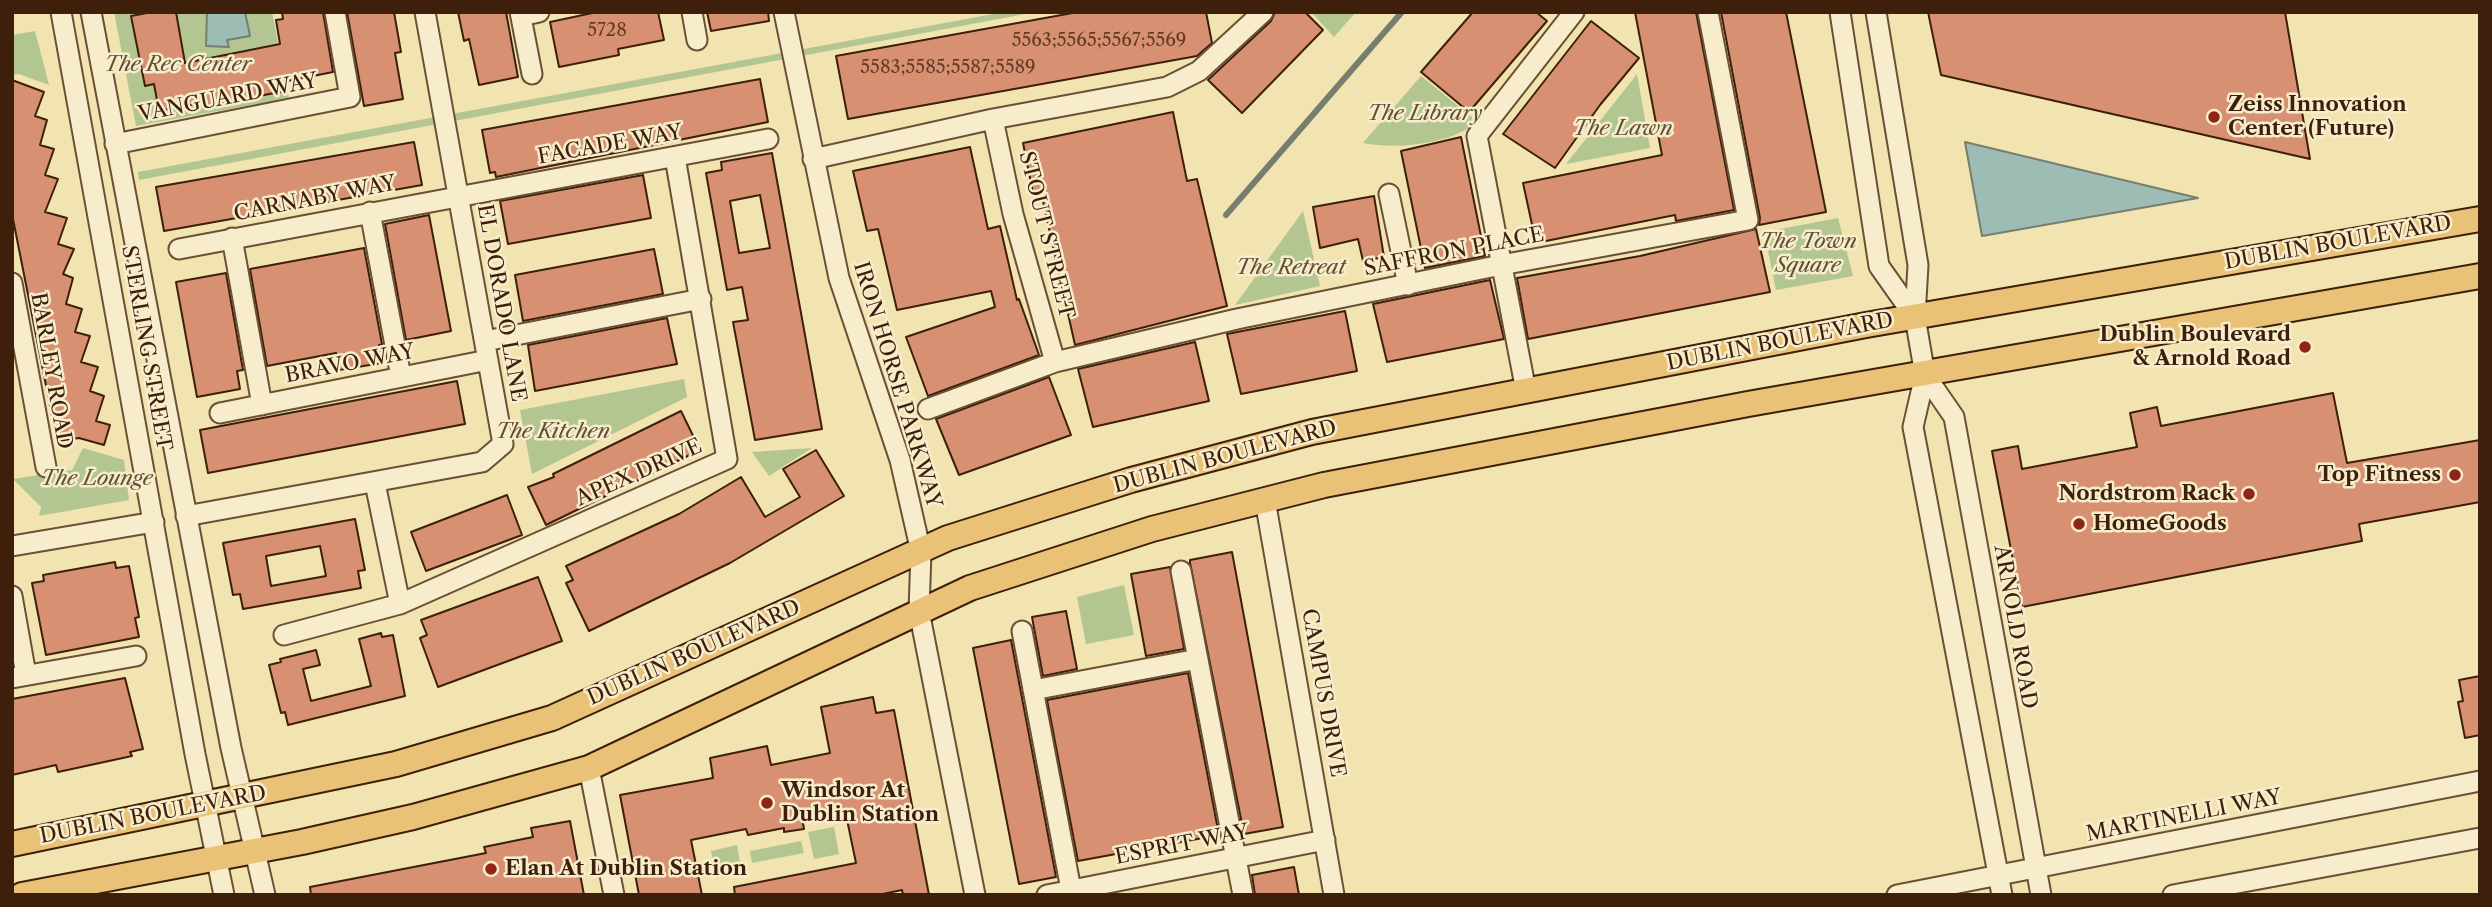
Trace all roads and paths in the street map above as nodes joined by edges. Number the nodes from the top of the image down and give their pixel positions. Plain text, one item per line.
1 (61, 12) edge
2 (91, 12) edge
3 (335, 12) edge
4 (425, 12) edge
5 (692, 12) edge
6 (784, 12) edge
7 (1262, 12) edge
8 (1708, 12) edge
9 (1840, 12) edge
10 (1876, 12) edge
11 (527, 13) edge
12 (1573, 13) edge
13 (697, 40) dead end
14 (532, 74) dead end
15 (993, 119) junction
16 (768, 139) dead end
17 (115, 144) junction
18 (675, 157) junction
19 (813, 159) junction
20 (459, 194) junction
21 (1389, 194) dead end
22 (370, 212) junction
23 (2480, 219) edge
24 (232, 238) junction
25 (179, 248) dead end
26 (1501, 265) junction
27 (2480, 276) edge
28 (12, 284) edge
29 (1408, 285) junction
30 (701, 299) junction
31 (1916, 317) junction
32 (487, 350) junction
33 (18, 351) edge
34 (1055, 362) junction
35 (1925, 375) junction
36 (401, 377) junction
37 (1526, 391) junction
38 (262, 405) junction
39 (928, 409) dead end
40 (220, 413) dead end
41 (46, 467) dead end
42 (375, 483) junction
43 (1265, 500) junction
44 (186, 516) junction
45 (154, 522) junction
46 (12, 546) edge
47 (922, 552) junction
48 (1181, 571) dead end
49 (12, 596) edge
50 (400, 604) junction
51 (919, 611) junction
52 (1022, 631) dead end
53 (284, 635) dead end
54 (136, 656) dead end
55 (1198, 659) junction
56 (19, 677) edge
57 (1033, 690) junction
58 (589, 768) junction
59 (2480, 781) edge
60 (243, 797) junction
61 (206, 804) junction
62 (2480, 838) edge
63 (1325, 840) junction
64 (12, 844) edge
65 (255, 850) junction
66 (217, 857) junction
67 (1236, 858) junction
68 (2037, 868) junction
69 (2001, 885) edge
70 (1072, 892) edge
71 (22, 895) edge
72 (224, 895) edge
73 (265, 895) edge
74 (614, 895) edge
75 (975, 895) edge
76 (1047, 895) edge
77 (1243, 895) edge
78 (1334, 895) edge
79 (1897, 895) edge
80 (2041, 895) edge
81 (2173, 895) edge

1 - 45 street, STERLING STREET
2 - 17 street, STERLING STREET
3 - 17 street, VANGUARD WAY
4 - 20 street, EL DORADO LANE
5 - 13 street
6 - 19 street, IRON HORSE PARKWAY
7 - 15 street
8 - 26 street, SAFFRON PLACE
9 - 31 street, ARNOLD ROAD
10 - 31 street, ARNOLD ROAD
11 - 14 street
12 - 26 street
15 - 19 street
15 - 34 street, STOUT STREET
16 - 18 street, FACADE WAY
17 - 44 street, STERLING STREET
18 - 20 street, FACADE WAY
18 - 30 street, APEX DRIVE
19 - 47 street, IRON HORSE PARKWAY
20 - 22 street, CARNABY WAY
20 - 32 street, EL DORADO LANE
21 - 29 street
22 - 24 street, CARNABY WAY
22 - 36 street
23 - 31 main road, DUBLIN BOULEVARD
24 - 25 street, CARNABY WAY
24 - 38 street
26 - 29 street, SAFFRON PLACE
26 - 37 street
27 - 35 main road
28 - 33 street, BARLEY ROAD
29 - 34 street, SAFFRON PLACE
30 - 32 street, BRAVO WAY
30 - 50 street, APEX DRIVE
31 - 35 street, ARNOLD ROAD
31 - 37 main road, DUBLIN BOULEVARD
32 - 36 street, BRAVO WAY
32 - 42 street, EL DORADO LANE
33 - 41 street, BARLEY ROAD
34 - 39 street, SAFFRON PLACE
35 - 43 main road
35 - 68 street, ARNOLD ROAD
35 - 69 street, ARNOLD ROAD
36 - 38 street, BRAVO WAY
37 - 47 main road, DUBLIN BOULEVARD
38 - 40 street, BRAVO WAY
42 - 44 street, EL DORADO LANE
42 - 50 street
43 - 51 main road
43 - 63 street, CAMPUS DRIVE
44 - 60 street, STERLING STREET
45 - 46 street
45 - 61 street, STERLING STREET
47 - 51 street, IRON HORSE PARKWAY
47 - 60 main road, DUBLIN BOULEVARD
48 - 55 street
49 - 56 street
50 - 53 street, APEX DRIVE
51 - 58 main road
51 - 75 street, IRON HORSE PARKWAY
52 - 57 street
54 - 56 street
55 - 57 street
55 - 67 street
57 - 70 street
58 - 65 main road
58 - 74 street
59 - 68 street, MARTINELLI WAY
60 - 61 main road, DUBLIN BOULEVARD
60 - 65 street, STERLING STREET
61 - 64 main road, DUBLIN BOULEVARD
61 - 66 street, STERLING STREET
62 - 81 street
63 - 67 street, ESPRIT WAY
63 - 78 street, CAMPUS DRIVE
65 - 66 main road
65 - 73 street, STERLING STREET
66 - 71 main road
66 - 72 street, STERLING STREET
67 - 70 street, ESPRIT WAY
67 - 77 street
68 - 69 street, MARTINELLI WAY
68 - 80 street, ARNOLD ROAD
69 - 79 street, MARTINELLI WAY
70 - 76 street, ESPRIT WAY

